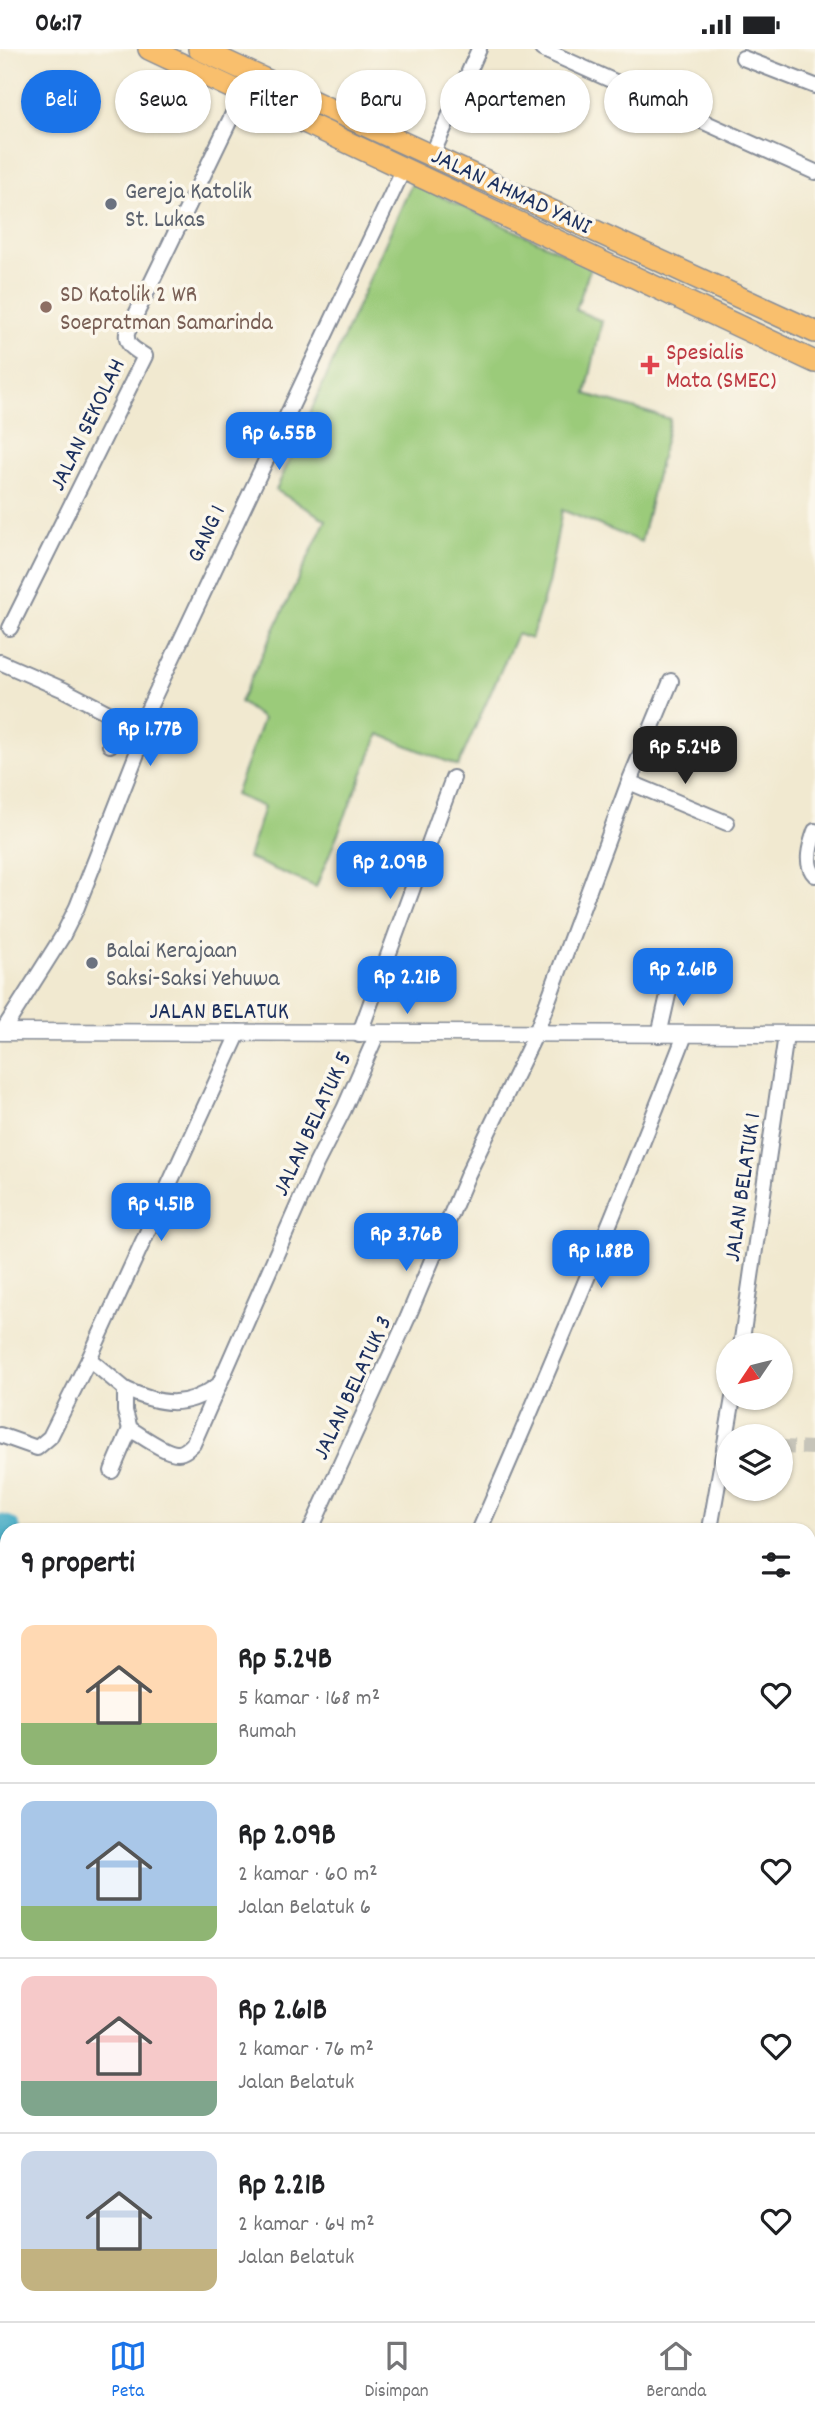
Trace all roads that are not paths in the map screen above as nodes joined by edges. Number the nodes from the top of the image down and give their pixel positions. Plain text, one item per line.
1 (149, 49) edge
2 (199, 49) edge
3 (479, 49) edge
4 (542, 49) edge
5 (743, 58) dead end
6 (815, 86) edge
7 (225, 87) edge
8 (225, 130) edge
9 (322, 131) edge
10 (432, 155) junction
11 (404, 168) junction
12 (815, 172) edge
13 (815, 332) edge
14 (815, 362) edge
15 (10, 628) dead end
16 (0, 662) edge
17 (671, 681) dead end
18 (122, 720) junction
19 (142, 722) junction
20 (110, 745) dead end
21 (453, 778) dead end
22 (629, 782) junction
23 (727, 823) dead end
24 (815, 831) edge
25 (815, 875) edge
26 (688, 960) dead end
27 (1, 1032) edge
28 (239, 1033) junction
29 (536, 1033) junction
30 (377, 1034) junction
31 (815, 1034) edge
32 (359, 1035) junction
33 (659, 1035) junction
34 (685, 1035) junction
35 (786, 1035) junction
36 (743, 1333) edge
37 (89, 1359) junction
38 (218, 1385) junction
39 (125, 1389) junction
40 (731, 1411) edge
41 (130, 1429) junction
42 (0, 1436) edge
43 (112, 1471) dead end
44 (314, 1523) edge
45 (483, 1523) edge
46 (711, 1523) edge

1 - 7 main road, JALAN AHMAD YANI
2 - 10 main road, JALAN AHMAD YANI
3 - 10 street
4 - 12 street
5 - 6 street
8 - 15 street, JALAN SEKOLAH
9 - 11 main road, JALAN AHMAD YANI
10 - 13 main road, JALAN AHMAD YANI
11 - 14 main road, JALAN AHMAD YANI
11 - 19 street, GANG 1
16 - 18 street
17 - 22 street, JALAN BELATUK 3
18 - 19 street
18 - 20 street
19 - 27 street, GANG 1
21 - 32 street
22 - 23 street
22 - 29 street, JALAN BELATUK 3
24 - 25 street
26 - 33 street
27 - 28 street, JALAN BELATUK
28 - 32 street, JALAN BELATUK
28 - 37 street
29 - 30 street, JALAN BELATUK
29 - 33 street, JALAN BELATUK
29 - 44 street, JALAN BELATUK 3
30 - 32 street, JALAN BELATUK
30 - 38 street, JALAN BELATUK 5
31 - 35 street, JALAN BELATUK
33 - 34 street, JALAN BELATUK
34 - 35 street, JALAN BELATUK
34 - 45 street
35 - 36 street, JALAN BELATUK 1
37 - 39 street
37 - 42 street
38 - 39 street
38 - 41 street, JALAN BELATUK 5
39 - 41 street
40 - 46 street
41 - 43 street

